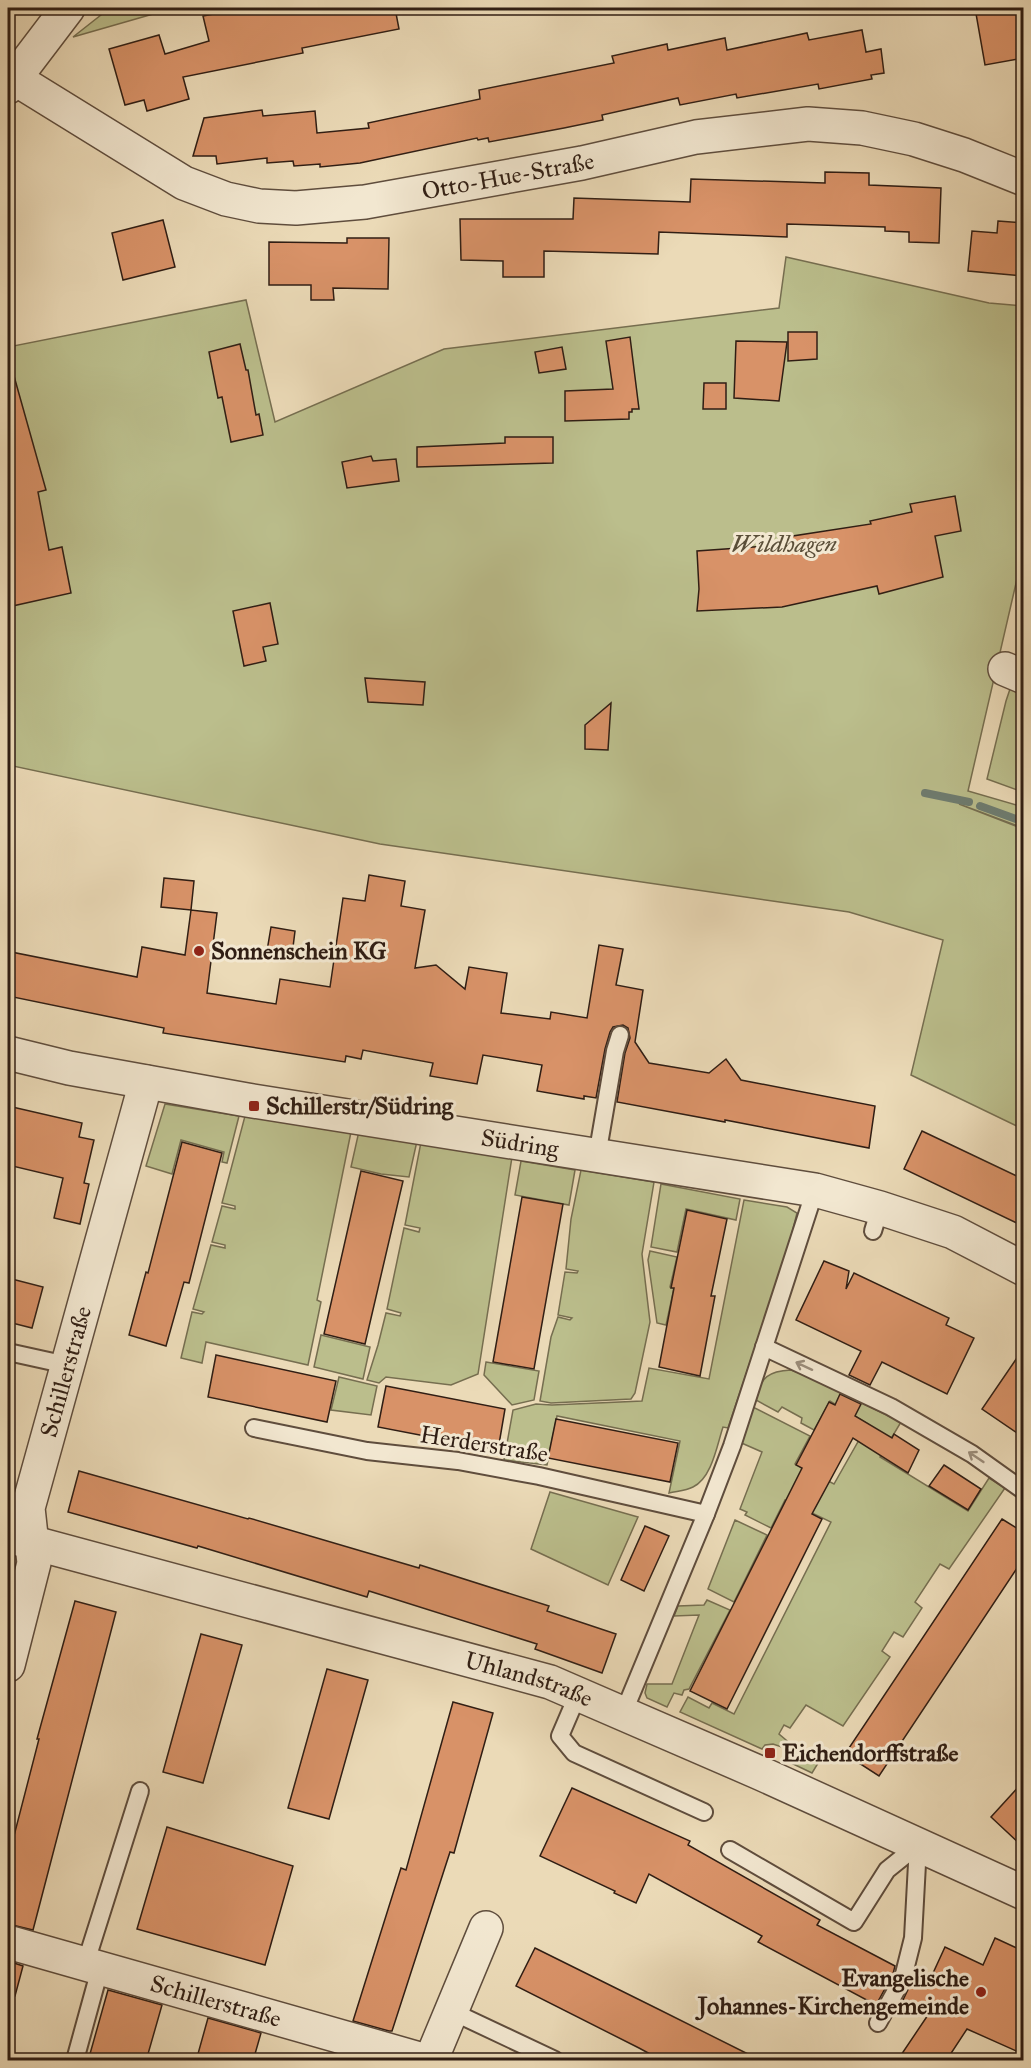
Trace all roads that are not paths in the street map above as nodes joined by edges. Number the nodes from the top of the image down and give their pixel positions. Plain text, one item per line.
1 (68, 8) edge
2 (11, 82) edge
3 (1020, 168) edge
4 (620, 1035) dead end
5 (8, 1053) edge
6 (146, 1082) junction
7 (597, 1156) junction
8 (815, 1190) junction
9 (1023, 1269) edge
10 (764, 1347) junction
11 (8, 1352) edge
12 (67, 1365) junction
13 (254, 1428) dead end
14 (1023, 1491) edge
15 (706, 1514) junction
16 (19, 1539) edge
17 (8, 1665) edge
18 (578, 1694) junction
19 (623, 1714) junction
20 (140, 1791) dead end
21 (704, 1812) dead end
22 (918, 1845) junction
23 (730, 1850) dead end
24 (1023, 1893) edge
25 (486, 1928) dead end
26 (8, 1942) edge
27 (93, 1967) junction
28 (451, 2011) junction
29 (878, 2023) dead end
30 (75, 2061) edge
31 (423, 2061) edge
32 (430, 2061) edge
33 (555, 2061) edge

1 - 2 street
2 - 3 street, Otto-Hue-Straße
4 - 7 lane
5 - 6 street, Südring
6 - 7 street, Südring
6 - 12 street, Schillerstraße
7 - 8 street, Südring
8 - 9 street, Südring
8 - 10 lane
14 -> 10 lane
10 - 15 lane
11 - 12 lane
12 - 16 street, Schillerstraße
13 - 15 lane, Herderstraße
15 - 19 lane
16 - 17 street, Schillerstraße
16 - 18 street, Uhlandstraße
18 - 19 street, Uhlandstraße
18 - 21 lane
19 - 22 street, Uhlandstraße
20 - 27 lane
22 - 23 lane
22 - 24 street, Uhlandstraße
22 - 29 lane
25 - 28 street
26 - 27 street, Schillerstraße
27 - 30 lane
27 - 31 street, Schillerstraße
28 - 32 street
28 - 33 lane

